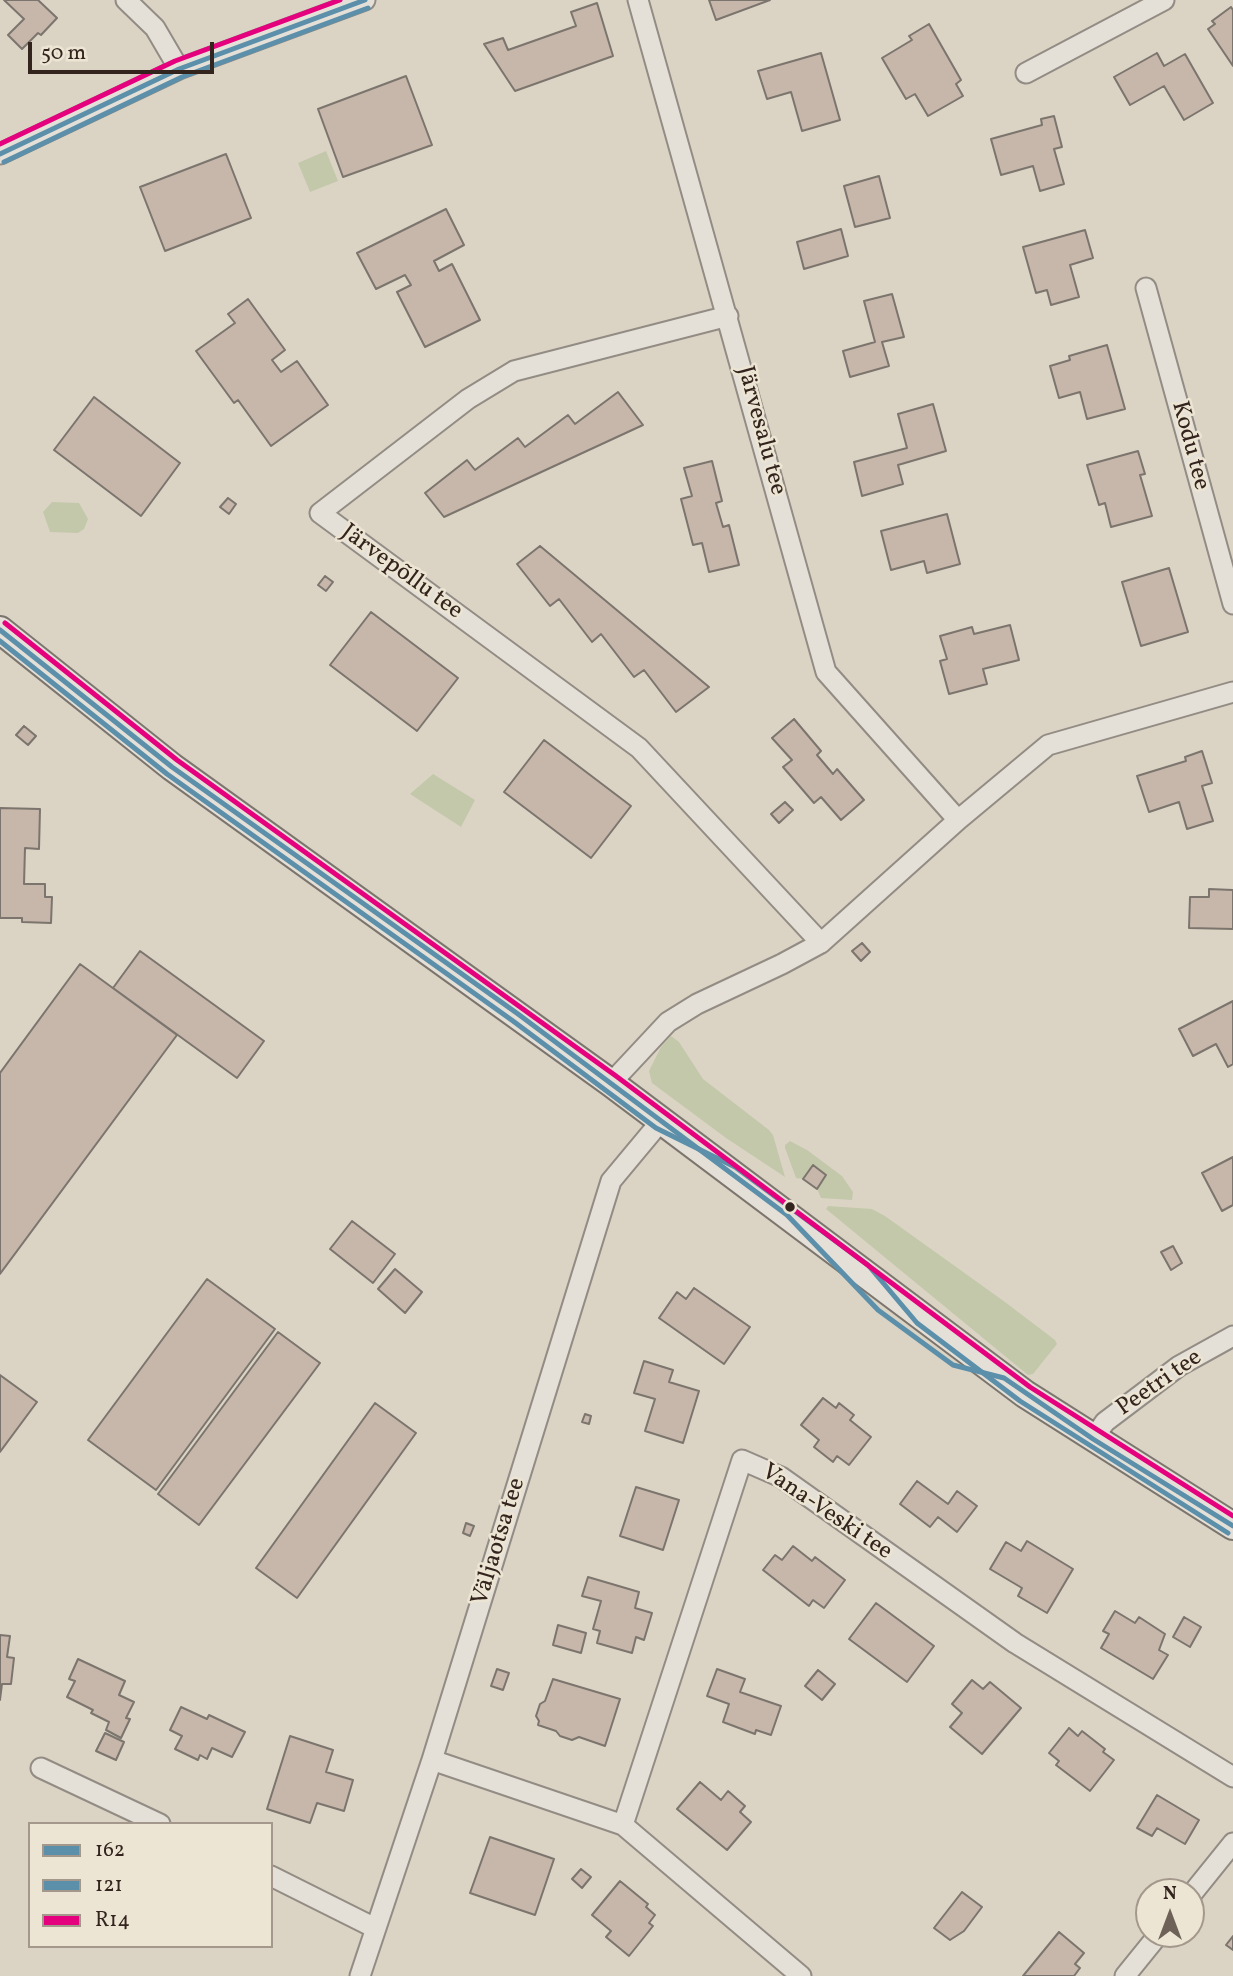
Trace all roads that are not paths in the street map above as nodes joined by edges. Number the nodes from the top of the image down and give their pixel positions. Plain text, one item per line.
1 (126, 0) edge
2 (365, 0) edge
3 (638, 0) edge
4 (1164, 0) edge
5 (179, 69) junction
6 (1026, 73) dead end
7 (0, 154) edge
8 (1146, 288) dead end
9 (728, 316) junction
10 (1233, 604) edge
11 (0, 630) edge
12 (1233, 692) edge
13 (958, 820) junction
14 (821, 943) junction
15 (611, 1083) junction
16 (661, 1121) junction
17 (1233, 1336) edge
18 (1093, 1439) junction
19 (1233, 1527) edge
20 (432, 1760) junction
21 (41, 1768) dead end
22 (1233, 1777) edge
23 (156, 1822) edge
24 (623, 1825) junction
25 (1233, 1843) edge
26 (273, 1877) edge
27 (1205, 1878) edge
28 (375, 1928) junction
29 (1148, 1948) edge
30 (360, 1976) edge
31 (801, 1976) edge
32 (1125, 1976) edge

1 - 5 street
2 - 5 street
3 - 9 street, Järvesalu tee
4 - 6 street
5 - 7 street
8 - 10 street, Kodu tee
9 - 13 street, Järvesalu tee
9 - 14 street, Järvepõllu tee
11 - 15 street
12 - 13 street
13 - 14 street
14 - 15 street
15 - 16 street
16 - 18 street
16 - 20 street, Väljaotsa tee
17 - 18 street, Peetri tee
18 - 19 street
20 - 24 street
20 - 28 street, Väljaotsa tee
21 - 23 street
22 - 24 street, Vana-Veski tee
24 - 31 street
25 - 27 street
26 - 28 street
28 - 30 street, Väljaotsa tee
29 - 32 street

